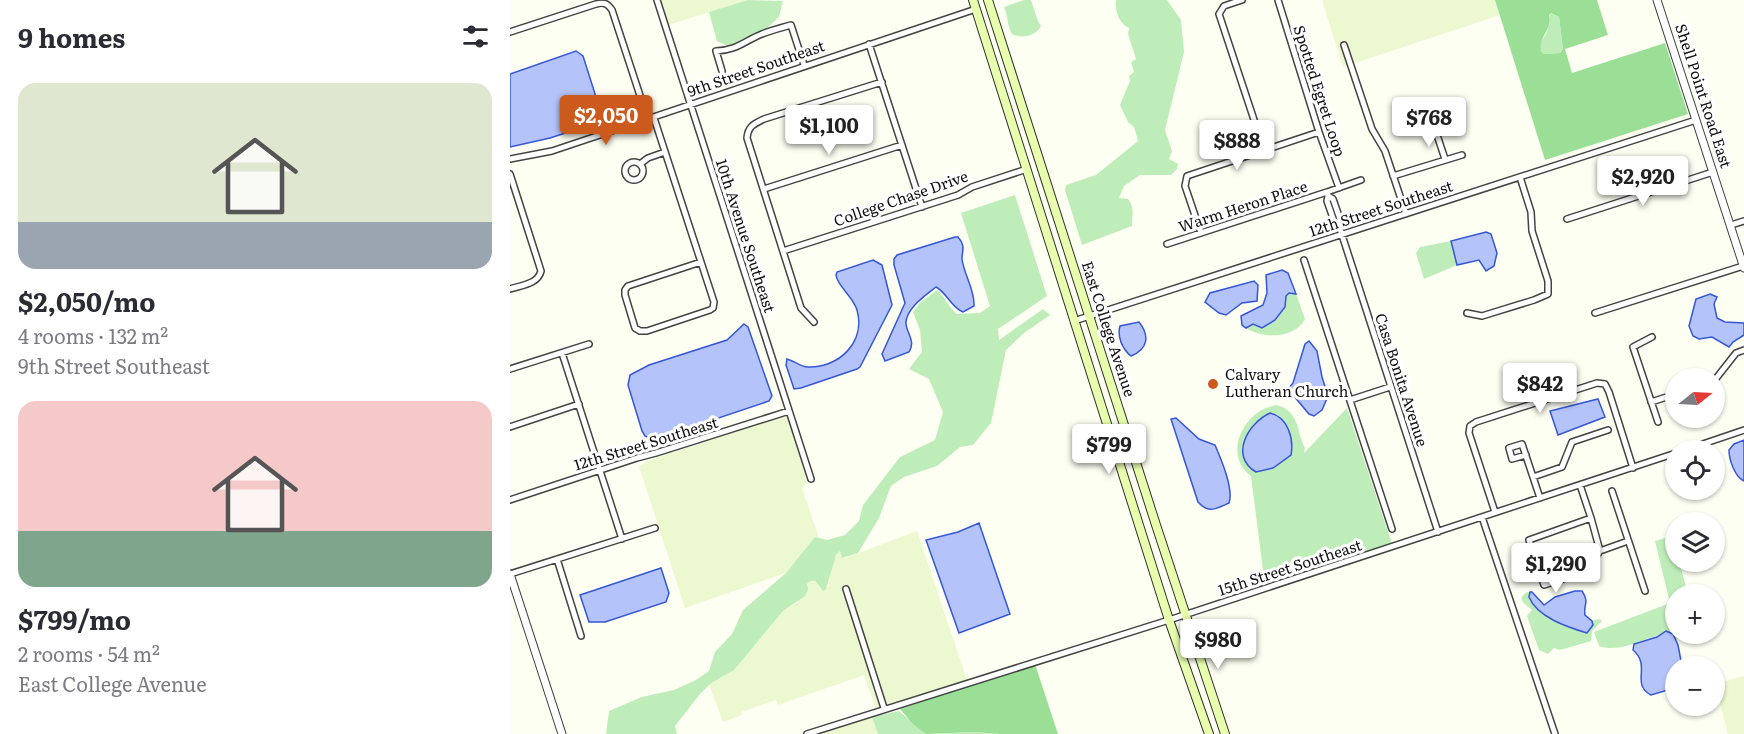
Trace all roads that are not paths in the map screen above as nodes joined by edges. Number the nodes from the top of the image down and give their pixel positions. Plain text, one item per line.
1 (657, 0) edge
2 (973, 0) edge
3 (980, 0) edge
4 (988, 0) edge
5 (1242, 0) edge
6 (1278, 0) edge
7 (1657, 0) edge
8 (976, 9) junction
9 (510, 32) edge
10 (869, 44) junction
11 (1344, 45) dead end
12 (804, 65) junction
13 (1010, 68) junction
14 (722, 71) dead end
15 (882, 82) junction
16 (690, 103) junction
17 (651, 119) junction
18 (1696, 120) junction
19 (1435, 129) dead end
20 (1318, 132) junction
21 (902, 145) junction
22 (1264, 150) junction
23 (665, 152) junction
24 (1462, 155) dead end
25 (510, 159) edge
26 (1445, 159) junction
27 (640, 164) dead end
28 (1027, 169) junction
29 (1713, 172) junction
30 (510, 174) edge
31 (1393, 176) junction
32 (1520, 177) junction
33 (1361, 180) dead end
34 (1339, 188) junction
35 (764, 189) junction
36 (1328, 194) junction
37 (922, 207) junction
38 (1406, 214) junction
39 (1567, 219) dead end
40 (1744, 221) edge
41 (1731, 225) junction
42 (1201, 233) junction
43 (1342, 235) junction
44 (1167, 244) dead end
45 (783, 251) junction
46 (1304, 260) dead end
47 (701, 262) junction
48 (1744, 267) edge
49 (510, 289) edge
50 (1467, 313) dead end
51 (1595, 313) dead end
52 (1090, 316) junction
53 (1074, 321) junction
54 (814, 322) dead end
55 (1652, 337) dead end
56 (589, 344) dead end
57 (1744, 350) edge
58 (562, 352) junction
59 (1724, 368) edge
60 (510, 369) edge
61 (1390, 387) junction
62 (1665, 398) edge
63 (1350, 400) junction
64 (1651, 402) junction
65 (579, 404) junction
66 (789, 411) junction
67 (1658, 422) dead end
68 (510, 426) edge
69 (1608, 430) dead end
70 (1744, 430) edge
71 (1714, 440) edge
72 (1526, 455) junction
73 (1665, 457) edge
74 (1633, 468) junction
75 (600, 470) junction
76 (1533, 477) junction
77 (811, 478) dead end
78 (1580, 485) junction
79 (1612, 490) dead end
80 (1539, 498) junction
81 (510, 500) edge
82 (1495, 512) junction
83 (1482, 517) junction
84 (1592, 518) junction
85 (655, 528) dead end
86 (1392, 529) dead end
87 (1438, 532) junction
88 (622, 539) junction
89 (1628, 541) junction
90 (1600, 551) junction
91 (557, 559) junction
92 (510, 574) edge
93 (846, 589) dead end
94 (1645, 591) dead end
95 (1185, 614) junction
96 (1169, 620) junction
97 (581, 636) dead end
98 (884, 708) junction
99 (562, 734) edge
100 (807, 734) edge
101 (1209, 734) edge
102 (1225, 734) edge
103 (1555, 734) edge

1 - 16 street, 10th Avenue Southeast
2 - 8 main road, East College Avenue
3 - 8 main road
4 - 13 main road, East College Avenue
5 - 22 street
6 - 20 street, Spotted Egret Loop
7 - 18 street, Shell Point Road East
8 - 10 street, 9th Street Southeast
8 - 13 main road
8 - 28 main road, East College Avenue
9 - 17 street
10 - 12 street, 9th Street Southeast
10 - 15 street
11 - 31 street
12 - 14 street
12 - 16 street, 9th Street Southeast
13 - 52 main road, East College Avenue
15 - 21 street
15 - 35 street
16 - 17 street, 9th Street Southeast
16 - 66 street, 10th Avenue Southeast
17 - 23 street
17 - 25 street, 9th Street Southeast
18 - 29 street, Shell Point Road East
18 - 32 street, 12th Street Southeast
19 - 26 street
20 - 22 street
20 - 34 street, Spotted Egret Loop
21 - 35 street
21 - 37 street
22 - 42 street
23 - 27 street
23 - 47 street
24 - 26 street
26 - 31 street
28 - 37 street, College Chase Drive
28 - 53 main road, East College Avenue
29 - 39 street
29 - 41 street, Shell Point Road East
30 - 49 street
31 - 38 street
32 - 38 street, 12th Street Southeast
32 - 50 street
33 - 34 street, Warm Heron Place
34 - 36 street, Warm Heron Place
35 - 45 street
36 - 42 street, Warm Heron Place
36 - 43 street, Casa Bonita Avenue
37 - 45 street, College Chase Drive
38 - 43 street, 12th Street Southeast
40 - 41 street
41 - 48 street, Shell Point Road East
42 - 44 street, Warm Heron Place
43 - 52 street, 12th Street Southeast
43 - 61 street, Casa Bonita Avenue
45 - 54 street
46 - 63 street
47 - 47 street
48 - 51 street
52 - 53 street, 12th Street Southeast
52 - 95 main road, East College Avenue
53 - 96 main road, East College Avenue
55 - 64 street
56 - 58 street
57 - 59 street
58 - 60 street
58 - 65 street
61 - 63 street
61 - 87 street, Casa Bonita Avenue
62 - 64 street
63 - 86 street
64 - 67 street
65 - 68 street
65 - 75 street
66 - 75 street, 12th Street Southeast
66 - 77 street, 10th Avenue Southeast
69 - 76 street
70 - 71 street
72 - 72 street
72 - 76 street
73 - 74 street, 15th Street Southeast
74 - 78 street, 15th Street Southeast
74 - 82 street
75 - 81 street, 12th Street Southeast
75 - 88 street
76 - 80 street
78 - 80 street, 15th Street Southeast
78 - 84 street
79 - 89 street
80 - 82 street, 15th Street Southeast
82 - 83 street, 15th Street Southeast
83 - 87 street, 15th Street Southeast
83 - 103 street
84 - 90 street
84 - 90 street
85 - 88 street
87 - 95 street, 15th Street Southeast
88 - 91 street
89 - 90 street
89 - 94 street
91 - 92 street
91 - 97 street
92 - 99 street
93 - 98 street
95 - 96 street, 15th Street Southeast
95 - 102 main road, East College Avenue
96 - 98 street, 15th Street Southeast
96 - 101 main road, East College Avenue
98 - 100 street, 15th Street Southeast

